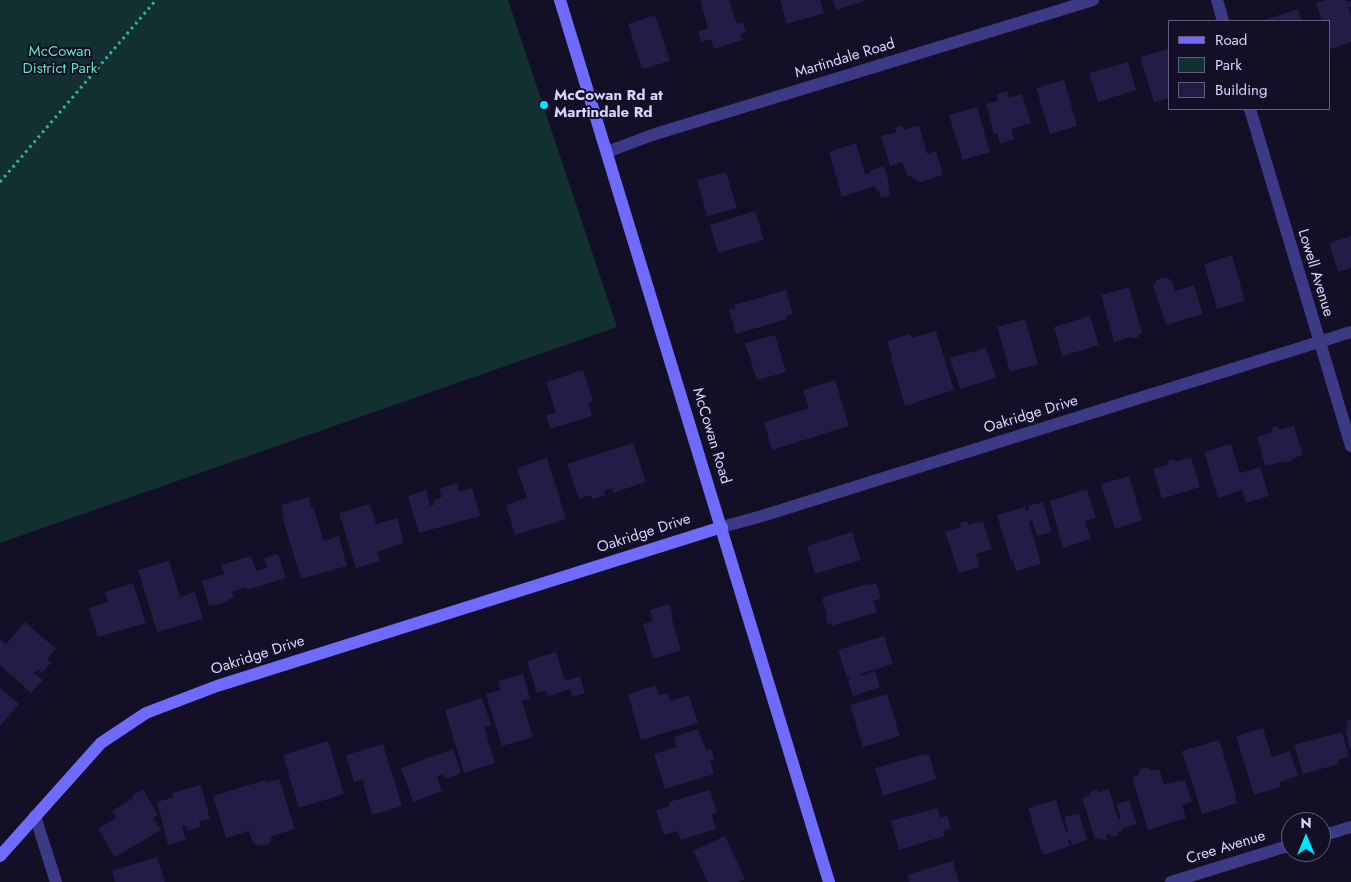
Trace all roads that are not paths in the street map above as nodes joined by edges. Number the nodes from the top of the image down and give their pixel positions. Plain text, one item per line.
1 (560, 0) edge
2 (1093, 0) edge
3 (1217, 0) edge
4 (1224, 20) edge
5 (1250, 110) edge
6 (607, 152) junction
7 (1351, 332) edge
8 (1319, 341) junction
9 (1351, 446) edge
10 (722, 527) junction
11 (35, 816) junction
12 (1351, 827) edge
13 (1331, 833) edge
14 (1281, 848) edge
15 (0, 856) edge
16 (56, 882) edge
17 (829, 882) edge
18 (1171, 882) edge

1 - 6 street, McCowan Road
2 - 6 street, Martindale Road
3 - 4 street
5 - 8 street, Lowell Avenue
6 - 10 street, McCowan Road
7 - 8 street, Oakridge Drive
8 - 9 street, Lowell Avenue
8 - 10 street, Oakridge Drive
10 - 11 street, Oakridge Drive
10 - 17 street, McCowan Road
11 - 15 street, Oakridge Drive
11 - 16 street
12 - 13 street
14 - 18 street, Cree Avenue

